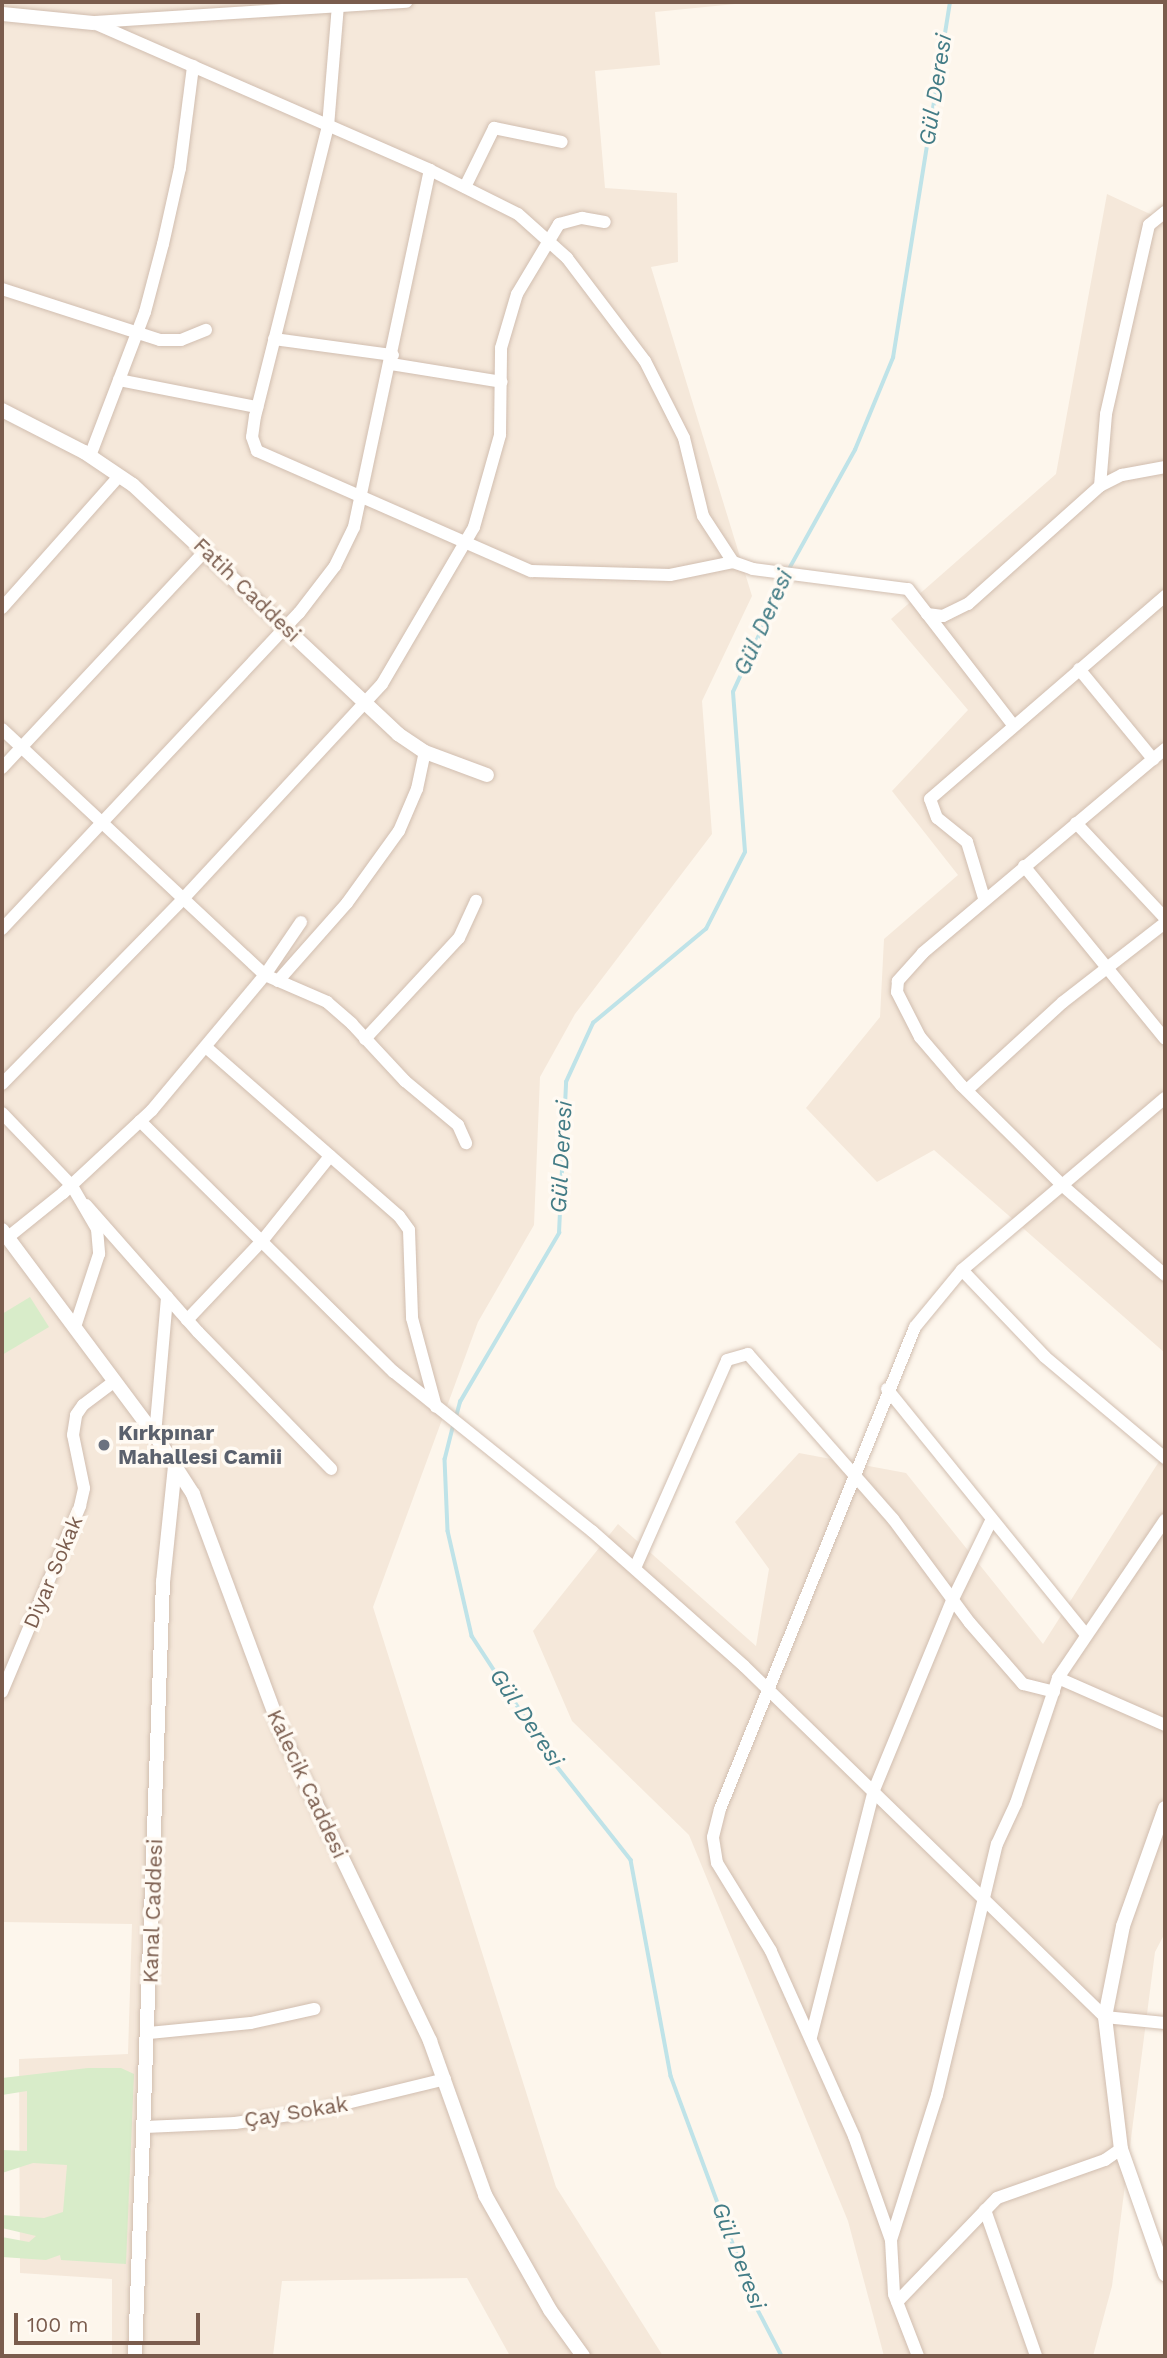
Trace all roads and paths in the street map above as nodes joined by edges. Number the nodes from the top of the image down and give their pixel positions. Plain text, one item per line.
1 (406, 2) edge
2 (344, 4) edge
3 (2, 14) edge
4 (91, 23) junction
5 (193, 66) junction
6 (328, 125) junction
7 (562, 142) dead end
8 (430, 170) junction
9 (465, 187) junction
10 (1165, 212) edge
11 (605, 222) dead end
12 (548, 239) junction
13 (2, 289) edge
14 (206, 330) dead end
15 (137, 333) junction
16 (274, 339) junction
17 (392, 360) junction
18 (119, 380) junction
19 (502, 382) junction
20 (257, 407) junction
21 (2, 410) edge
22 (90, 456) junction
23 (1165, 467) edge
24 (119, 476) junction
25 (1100, 486) junction
26 (361, 496) junction
27 (465, 543) junction
28 (205, 551) junction
29 (733, 562) junction
30 (1165, 596) edge
31 (2, 608) edge
32 (927, 614) junction
33 (285, 626) junction
34 (1079, 668) junction
35 (366, 704) junction
36 (1013, 724) junction
37 (2, 729) edge
38 (21, 748) junction
39 (1165, 749) edge
40 (425, 752) junction
41 (1153, 759) junction
42 (2, 768) edge
43 (487, 775) dead end
44 (1076, 823) junction
45 (100, 824) junction
46 (1024, 866) junction
47 (984, 898) junction
48 (182, 900) junction
49 (476, 901) dead end
50 (1165, 920) edge
51 (301, 922) dead end
52 (2, 929) edge
53 (1107, 968) junction
54 (265, 975) junction
55 (278, 981) junction
56 (365, 1039) junction
57 (1165, 1039) edge
58 (207, 1048) junction
59 (2, 1084) edge
60 (967, 1090) junction
61 (1165, 1098) edge
62 (2, 1113) edge
63 (140, 1121) junction
64 (466, 1143) dead end
65 (330, 1156) junction
66 (72, 1186) junction
67 (1063, 1186) junction
68 (86, 1205) junction
69 (4, 1234) edge
70 (261, 1241) junction
71 (962, 1270) junction
72 (1165, 1275) edge
73 (167, 1297) junction
74 (187, 1320) junction
75 (75, 1327) junction
76 (113, 1382) junction
77 (887, 1389) junction
78 (436, 1408) junction
79 (155, 1436) junction
80 (1165, 1458) edge
81 (175, 1466) junction
82 (331, 1469) dead end
83 (852, 1475) junction
84 (992, 1519) junction
85 (1165, 1520) edge
86 (635, 1568) junction
87 (952, 1601) junction
88 (1086, 1635) junction
89 (1058, 1678) junction
90 (771, 1691) junction
91 (2, 1692) edge
92 (1054, 1692) junction
93 (1165, 1725) edge
94 (874, 1790) junction
95 (1165, 1808) edge
96 (984, 1899) junction
97 (314, 2009) dead end
98 (1105, 2017) junction
99 (1165, 2023) edge
100 (149, 2033) junction
101 (811, 2037) junction
102 (444, 2079) junction
103 (145, 2127) junction
104 (1121, 2149) junction
105 (985, 2210) junction
106 (891, 2239) junction
107 (1165, 2274) edge
108 (897, 2302) junction
109 (135, 2356) edge
110 (583, 2356) edge
111 (918, 2356) edge
112 (1035, 2356) edge

1 - 2 street
2 - 4 street
2 - 6 street
3 - 4 street
4 - 5 street
5 - 6 street
5 - 15 street
6 - 8 street
6 - 16 street
7 - 9 street
8 - 9 street
8 - 17 street
9 - 12 street
10 - 25 street
11 - 12 street
12 - 19 street
12 - 29 street
13 - 15 street
14 - 15 street
15 - 18 street
16 - 17 street
16 - 20 street
17 - 19 street
17 - 26 street
18 - 20 street
18 - 22 street
19 - 27 street
20 - 26 street
21 - 22 street, Fatih Caddesi
22 - 24 street, Fatih Caddesi
23 - 25 street
24 - 28 street, Fatih Caddesi
24 - 31 street
25 - 32 street
26 - 27 street
26 - 33 street
27 - 29 street
27 - 35 street
28 - 33 street, Fatih Caddesi
28 - 38 street
29 - 32 street
30 - 34 street
32 - 36 street
33 - 35 street, Fatih Caddesi
33 - 45 street
34 - 36 street
34 - 41 street
35 - 40 street, Fatih Caddesi
35 - 48 street
36 - 47 street
37 - 38 street
38 - 42 street
38 - 45 street
39 - 41 street
40 - 43 street, Fatih Caddesi
40 - 55 street
41 - 44 street
44 - 46 street
44 - 50 street
45 - 48 street
45 - 52 street
46 - 47 street
46 - 53 street
47 - 60 street
48 - 54 street
48 - 59 street
49 - 56 street
50 - 53 street
51 - 54 street
53 - 57 street
53 - 60 street
54 - 55 street
54 - 58 street
55 - 56 street
56 - 64 street
58 - 63 street
58 - 65 street
60 - 67 street
61 - 67 street
62 - 66 street
63 - 66 street
63 - 70 street
65 - 70 street
65 - 78 street
66 - 68 street
66 - 69 street
67 - 71 street
67 - 72 street
68 - 73 street
68 - 75 street
69 - 75 street, Kalecik Caddesi
70 - 74 street
70 - 78 street
71 - 77 street
71 - 80 street
73 - 74 street
73 - 79 street
74 - 82 street
75 - 76 street, Kalecik Caddesi
76 - 79 street, Kalecik Caddesi
76 - 91 street, Diyar Sokak
77 - 83 street
77 - 84 street
78 - 86 street
79 - 81 street, Kalecik Caddesi
81 - 100 street, Kanal Caddesi
81 - 102 street, Kalecik Caddesi
83 - 86 street
83 - 87 street
83 - 90 street
84 - 87 street
84 - 88 street
85 - 88 street
86 - 90 street
87 - 92 street
87 - 94 street
88 - 89 street
89 - 92 street
89 - 93 street
90 - 94 street
90 - 101 street
92 - 96 street
94 - 96 street
94 - 101 street
95 - 98 street
96 - 98 street
96 - 106 street
97 - 100 street
98 - 99 street
98 - 104 street
100 - 103 street, Kanal Caddesi
101 - 106 street
102 - 103 street, Çay Sokak
102 - 110 street, Kalecik Caddesi
103 - 109 street, Kanal Caddesi
104 - 105 street
104 - 107 street
105 - 108 street
105 - 112 street
106 - 108 street
108 - 111 street

